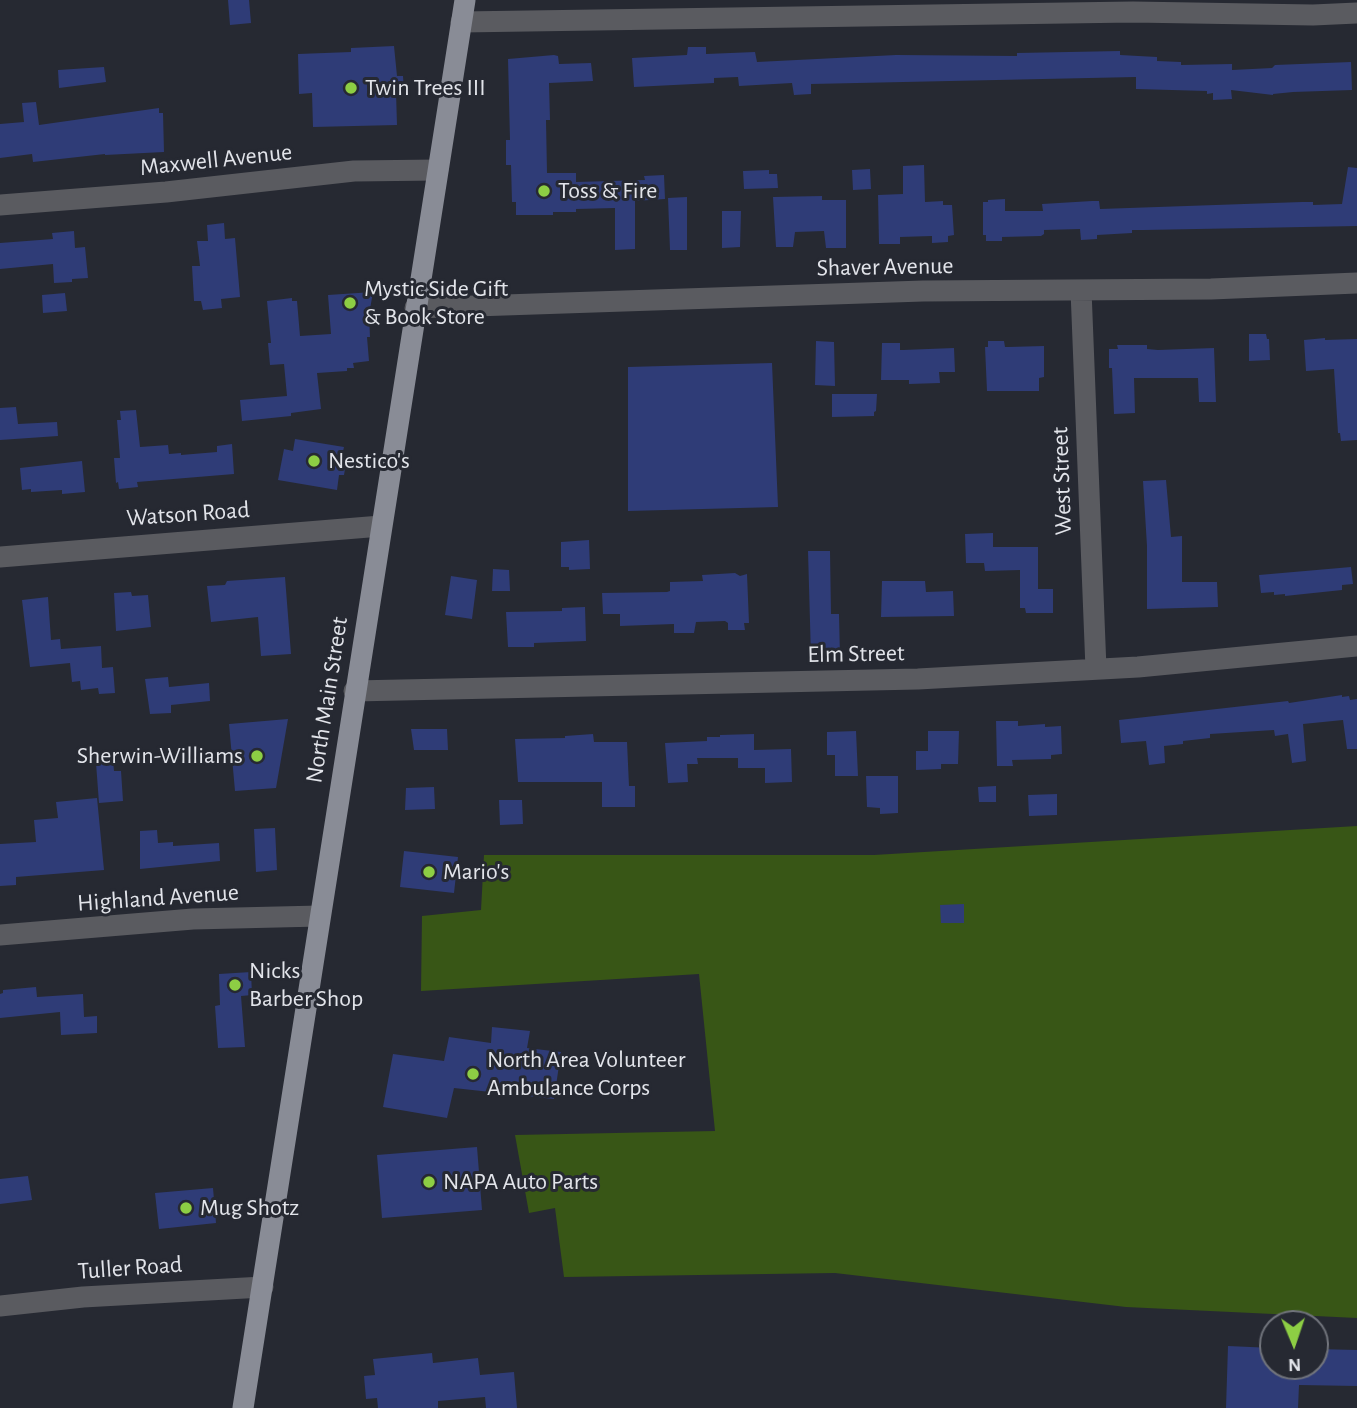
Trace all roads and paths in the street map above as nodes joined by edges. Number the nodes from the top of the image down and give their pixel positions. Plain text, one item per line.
1 (465, 0) edge
2 (1357, 13) edge
3 (461, 22) junction
4 (438, 170) junction
5 (0, 205) edge
6 (1357, 283) edge
7 (1081, 290) junction
8 (415, 308) junction
9 (381, 526) junction
10 (0, 557) edge
11 (1357, 646) edge
12 (1096, 669) junction
13 (354, 691) junction
14 (320, 916) junction
15 (0, 935) edge
16 (263, 1287) junction
17 (0, 1306) edge
18 (243, 1408) edge

1 - 3 main road, North Main Street
2 - 3 street
3 - 4 main road, North Main Street
4 - 5 street, Maxwell Avenue
4 - 8 main road, North Main Street
6 - 7 street, Shaver Avenue
7 - 8 street, Shaver Avenue
7 - 12 street, West Street
8 - 9 main road, North Main Street
9 - 10 street, Watson Road
9 - 13 main road, North Main Street
11 - 12 street, Elm Street
12 - 13 street, Elm Street
13 - 14 main road, North Main Street
14 - 15 street, Highland Avenue
14 - 16 main road, North Main Street
16 - 17 street, Tuller Road
16 - 18 main road, North Main Street

